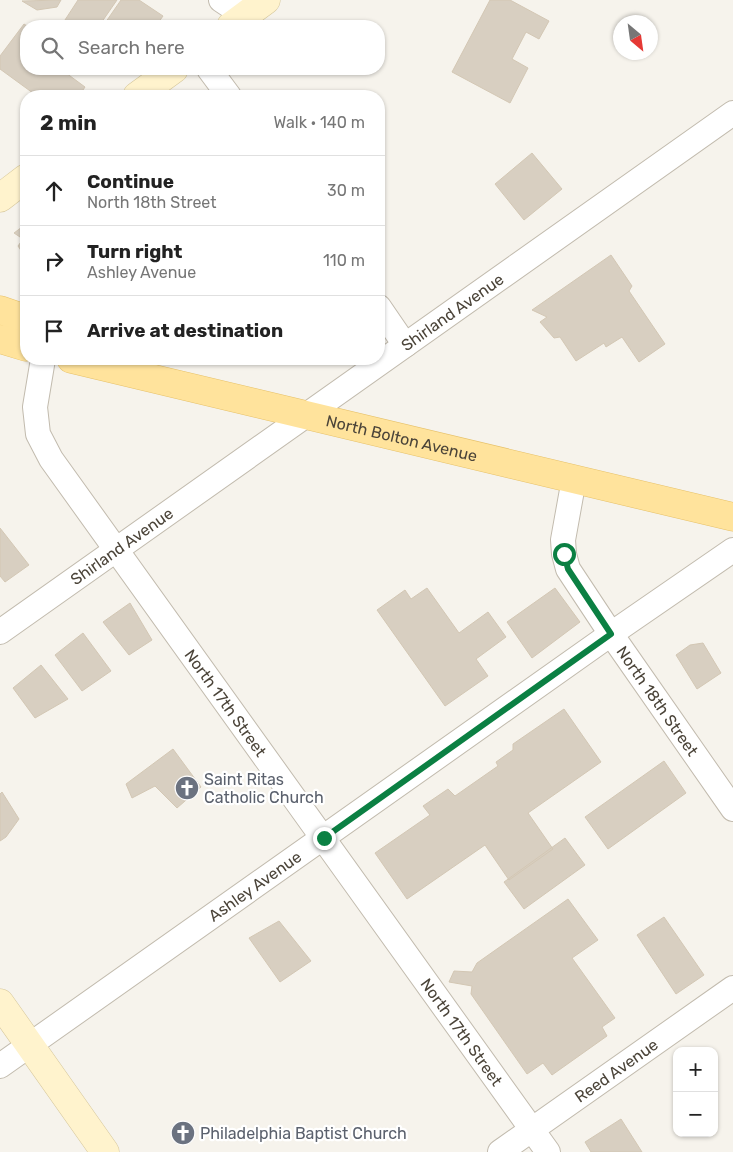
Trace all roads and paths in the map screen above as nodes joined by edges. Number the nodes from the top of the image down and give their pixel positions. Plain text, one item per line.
1 (220, 0) edge
2 (266, 0) edge
3 (237, 20) edge
4 (239, 20) edge
5 (166, 75) edge
6 (213, 75) edge
7 (145, 90) edge
8 (224, 90) edge
9 (733, 113) edge
10 (20, 183) edge
11 (0, 198) edge
12 (0, 310) edge
13 (385, 315) edge
14 (20, 316) edge
15 (0, 339) edge
16 (20, 345) edge
17 (406, 345) junction
18 (385, 360) edge
19 (42, 365) edge
20 (96, 365) edge
21 (378, 365) edge
22 (307, 416) junction
23 (574, 479) junction
24 (733, 517) edge
25 (116, 550) junction
26 (733, 550) edge
27 (0, 632) edge
28 (611, 634) junction
29 (733, 809) edge
30 (324, 838) junction
31 (733, 988) edge
32 (0, 1003) edge
33 (30, 1045) junction
34 (0, 1066) edge
35 (532, 1129) junction
36 (105, 1152) edge
37 (500, 1152) edge
38 (548, 1152) edge

1 - 3 street
2 - 4 street
5 - 7 street
6 - 8 street
9 - 17 street, Shirland Avenue
10 - 11 street
12 - 14 main road
13 - 17 street
15 - 16 main road
17 - 18 street, Shirland Avenue
19 - 25 street, North 17th Street
20 - 22 main road, North Bolton Avenue
21 - 22 street, Shirland Avenue
22 - 23 main road, North Bolton Avenue
22 - 25 street, Shirland Avenue
23 - 24 main road, North Bolton Avenue
23 - 28 street, North 18th Street
25 - 27 street, Shirland Avenue
25 - 30 street, North 17th Street
26 - 28 street, Ashley Avenue
28 - 29 street, North 18th Street
28 - 30 street, Ashley Avenue
30 - 33 street, Ashley Avenue
30 - 35 street, North 17th Street
31 - 35 street, Reed Avenue
32 - 33 street
33 - 34 street, Ashley Avenue
33 - 36 street
35 - 37 street, Reed Avenue
35 - 38 street, North 17th Street

